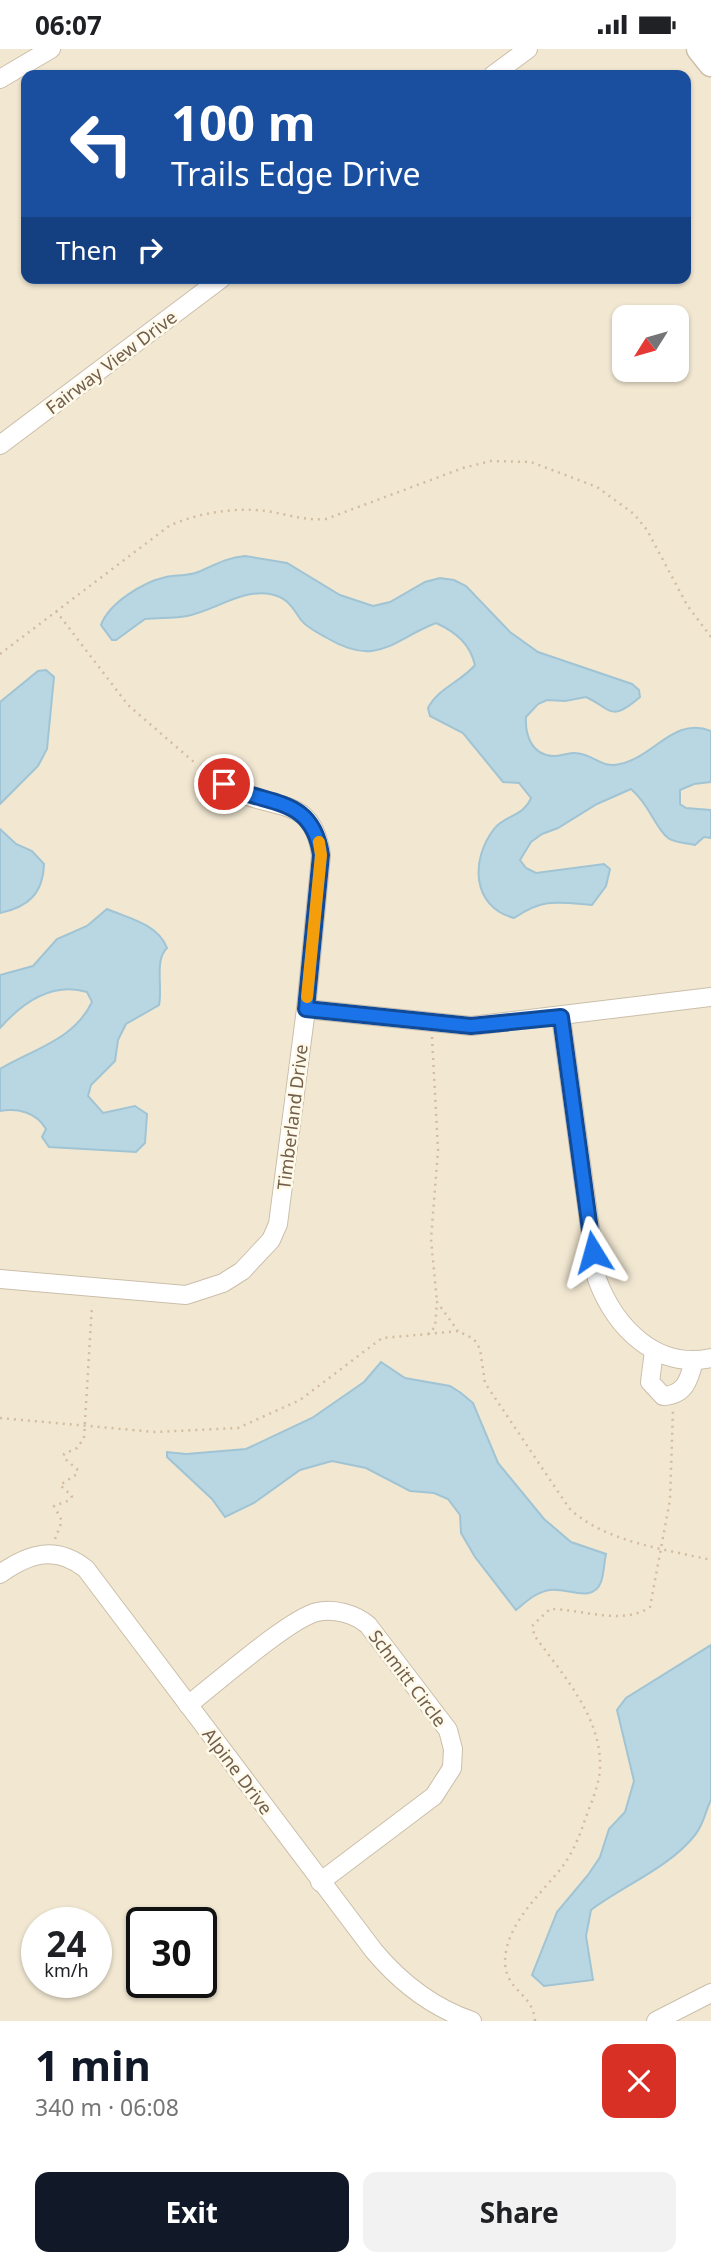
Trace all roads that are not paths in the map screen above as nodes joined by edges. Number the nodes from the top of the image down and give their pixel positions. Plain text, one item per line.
1 (51, 49) edge
2 (528, 49) edge
3 (699, 49) edge
4 (711, 64) edge
5 (500, 70) edge
6 (0, 79) edge
7 (214, 284) edge
8 (0, 445) edge
9 (208, 771) road end
10 (711, 997) edge
11 (306, 1009) junction
12 (561, 1017) junction
13 (0, 1279) edge
14 (654, 1351) junction
15 (703, 1360) edge
16 (0, 1574) edge
17 (188, 1705) junction
18 (320, 1882) junction
19 (711, 1993) edge
20 (472, 2021) edge
21 (656, 2021) edge

1 - 6 street
2 - 5 street
3 - 4 street
7 - 8 street, Fairway View Drive
9 - 11 street, Timberland Drive
10 - 12 street
11 - 12 street
11 - 13 street, Timberland Drive
12 - 14 street
14 - 15 street
14 - 15 street
16 - 17 street, Alpine Drive
17 - 18 street, Alpine Drive
17 - 18 street, Schmitt Circle
18 - 20 street, Alpine Drive
19 - 21 street

